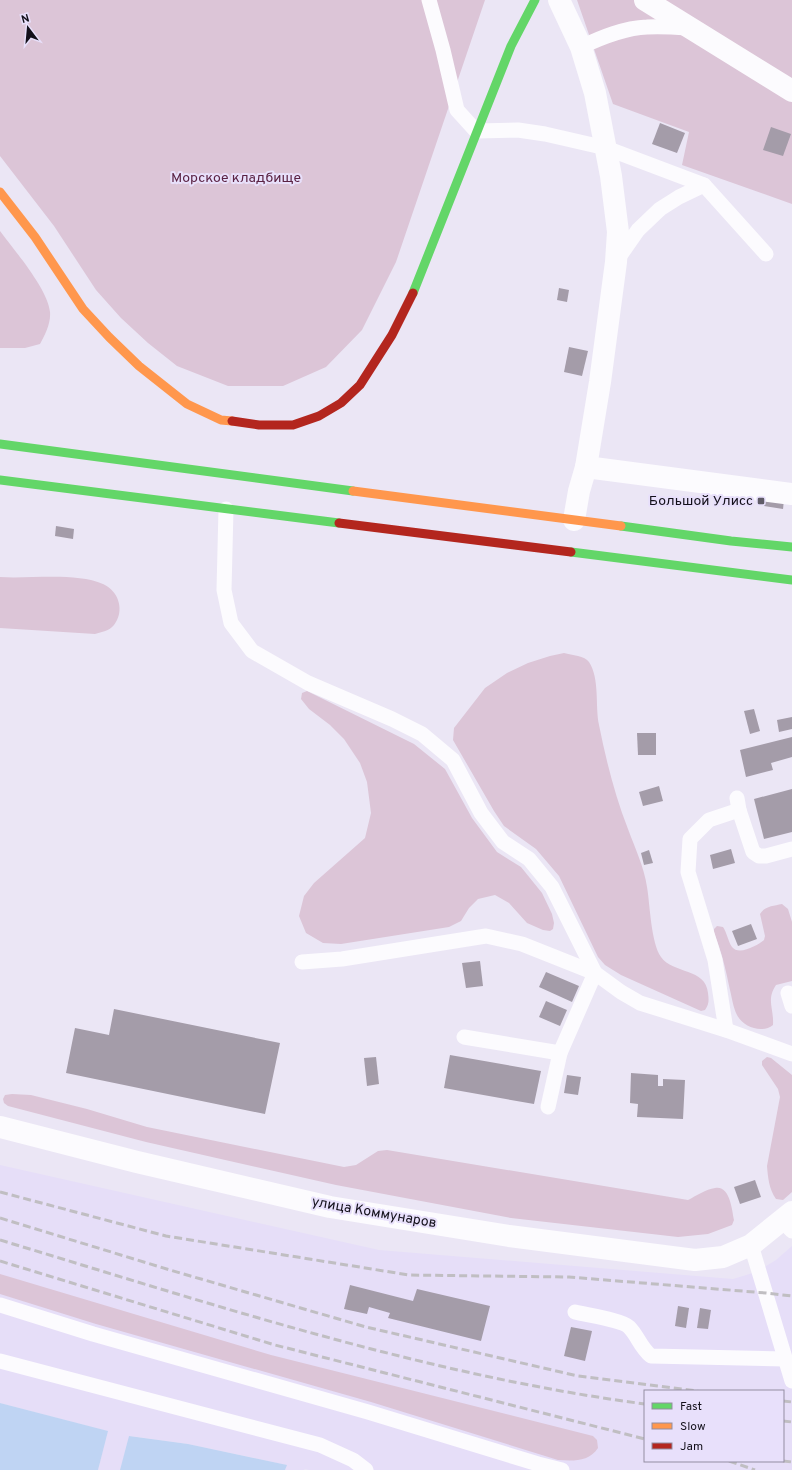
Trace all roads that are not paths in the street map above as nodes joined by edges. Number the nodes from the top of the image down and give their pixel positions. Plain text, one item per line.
1 (428, 0) edge
2 (535, 0) edge
3 (559, 0) edge
4 (645, 0) edge
5 (691, 28) junction
6 (581, 47) junction
7 (792, 90) edge
8 (476, 131) junction
9 (606, 148) junction
10 (704, 185) junction
11 (0, 192) edge
12 (766, 254) dead end
13 (616, 262) junction
14 (0, 444) edge
15 (586, 467) junction
16 (0, 480) edge
17 (792, 494) edge
18 (226, 509) junction
19 (574, 520) junction
20 (792, 547) edge
21 (792, 580) edge
22 (792, 849) edge
23 (302, 962) dead end
24 (595, 974) junction
25 (726, 1030) junction
26 (464, 1037) dead end
27 (560, 1053) junction
28 (792, 1054) edge
29 (548, 1107) dead end
30 (0, 1127) edge
31 (789, 1222) edge
32 (751, 1245) junction
33 (0, 1305) edge
34 (575, 1312) dead end
35 (785, 1359) junction
36 (0, 1360) edge
37 (792, 1381) edge
38 (366, 1470) edge
39 (562, 1470) edge

1 - 8 lane
2 - 8 main road
3 - 6 street
4 - 5 street
5 - 6 lane
5 - 7 street
6 - 9 street
8 - 9 lane
8 - 11 main road
9 - 10 lane
9 - 13 street
10 - 12 lane
10 - 13 lane
13 - 15 street
14 - 19 main road
15 - 17 street
15 - 19 street
16 - 18 main road
18 - 21 main road
18 - 24 lane
19 - 20 main road
22 - 25 lane
23 - 24 lane
24 - 25 lane
24 - 27 lane
25 - 28 lane
26 - 27 lane
27 - 29 lane
30 - 32 street, улица Коммунаров
31 - 32 street, улица Коммунаров
32 - 35 lane
33 - 39 lane
34 - 35 lane
35 - 37 lane
36 - 38 lane

